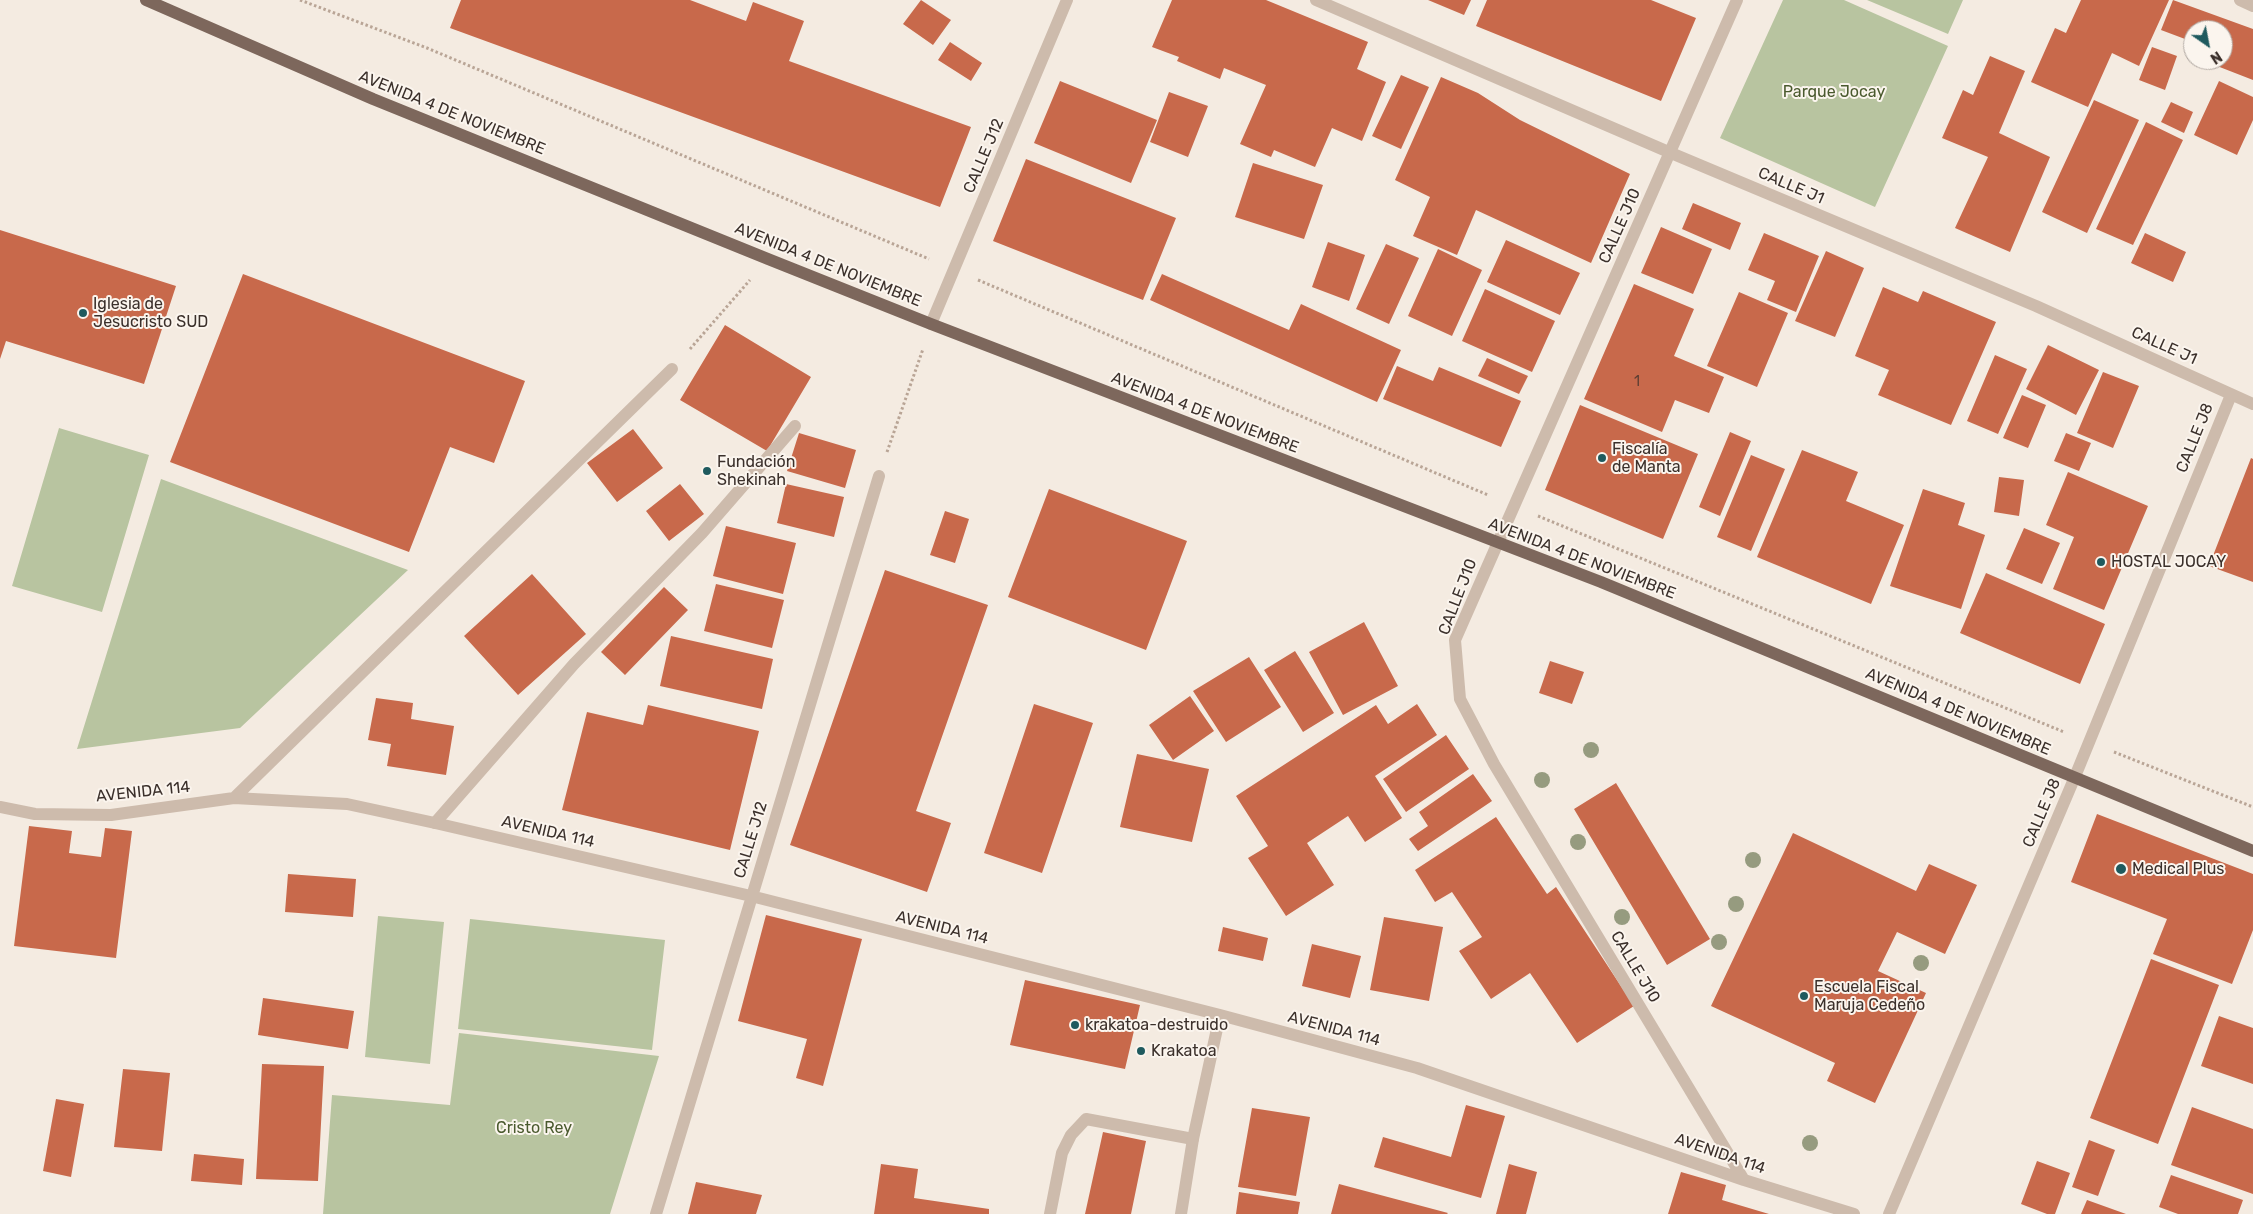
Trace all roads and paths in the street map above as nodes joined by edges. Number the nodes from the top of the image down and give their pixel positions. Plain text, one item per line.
1 (146, 0) edge
2 (300, 0) edge
3 (1067, 0) edge
4 (1316, 0) edge
5 (1737, 0) edge
6 (2240, 0) edge
7 (2253, 6) edge
8 (1671, 153) junction
9 (768, 259) junction
10 (954, 270) junction
11 (931, 324) junction
12 (672, 369) joint
13 (2231, 395) junction
14 (2253, 404) edge
15 (795, 426) dead end
16 (879, 476) joint
17 (1513, 506) junction
18 (1497, 543) junction
19 (2089, 742) junction
20 (2074, 778) junction
21 (234, 798) junction
22 (0, 807) edge
23 (2253, 807) edge
24 (435, 823) junction
25 (2253, 851) edge
26 (751, 896) junction
27 (1220, 1015) junction
28 (1193, 1138) junction
29 (1744, 1180) junction
30 (656, 1214) edge
31 (1050, 1214) edge
32 (1181, 1214) edge
33 (1854, 1214) edge
34 (1889, 1214) edge

1 - 9 main road, AVENIDA 4 DE NOVIEMBRE
2 - 10 path
3 - 10 street, CALLE J12
4 - 8 street, CALLE J1
5 - 8 street, CALLE J10
6 - 7 street
8 - 13 street, CALLE J1
8 - 17 street, CALLE J10
9 - 11 main road, AVENIDA 4 DE NOVIEMBRE
9 - 12 path
10 - 11 street, CALLE J12
10 - 17 path
11 - 16 path
11 - 18 main road, AVENIDA 4 DE NOVIEMBRE
12 - 21 street
13 - 14 street, CALLE J1
13 - 19 street, CALLE J8
15 - 24 street
16 - 26 street, CALLE J12
17 - 18 street, CALLE J10
17 - 19 path
18 - 20 main road, AVENIDA 4 DE NOVIEMBRE
18 - 29 street, CALLE J10
19 - 20 street, CALLE J8
19 - 23 path
20 - 25 main road, AVENIDA 4 DE NOVIEMBRE
20 - 34 street, CALLE J8
21 - 22 street, AVENIDA 114
21 - 24 street, AVENIDA 114
24 - 26 street, AVENIDA 114
26 - 27 street, AVENIDA 114
26 - 30 street, CALLE J12
27 - 28 street
27 - 29 street, AVENIDA 114
28 - 31 street
28 - 32 street
29 - 33 street, AVENIDA 114

